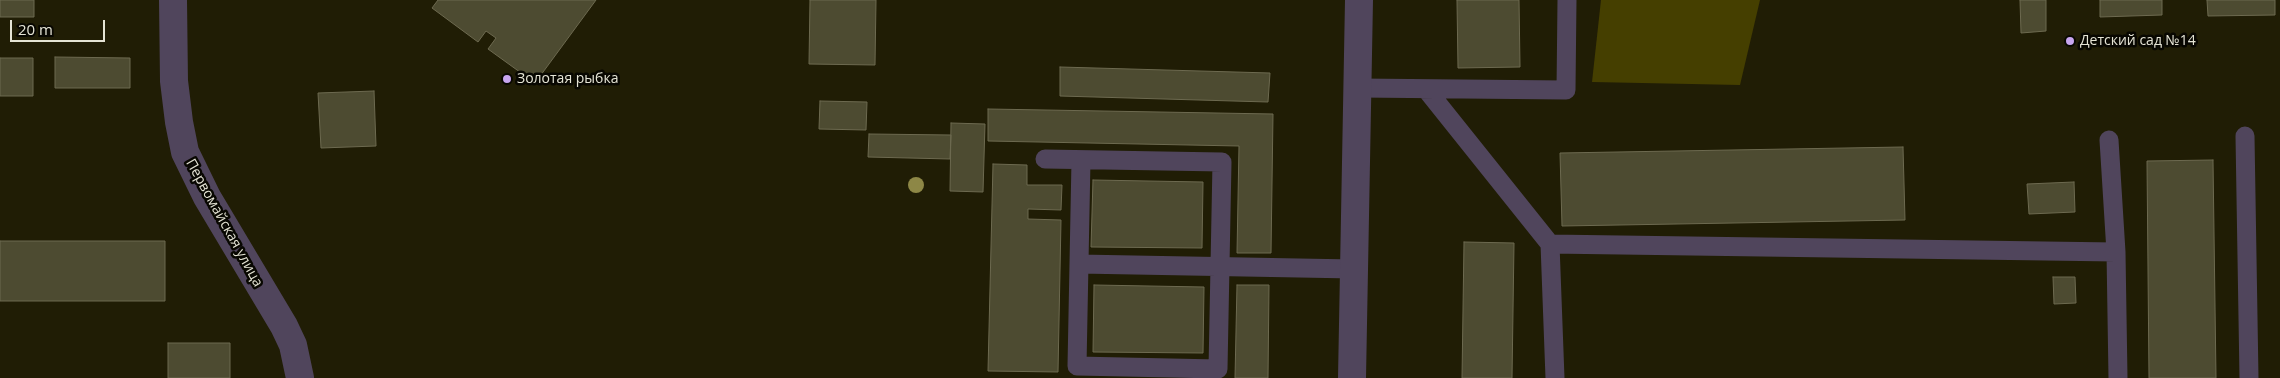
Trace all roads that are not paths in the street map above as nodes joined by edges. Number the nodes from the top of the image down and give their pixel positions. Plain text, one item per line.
1 (172, 0) edge
2 (1359, 0) edge
3 (1567, 0) edge
4 (1358, 88) junction
5 (1426, 89) junction
6 (2245, 136) dead end
7 (2109, 140) dead end
8 (1045, 159) dead end
9 (1081, 160) junction
10 (1550, 244) junction
11 (2116, 252) junction
12 (1079, 264) junction
13 (1220, 267) junction
14 (1354, 269) junction
15 (300, 378) edge
16 (1352, 378) edge
17 (1555, 378) edge
18 (2118, 378) edge
19 (2249, 378) edge

1 - 15 street, Первомайская улица
2 - 4 street
3 - 5 lane
4 - 5 lane
4 - 14 street
5 - 10 lane
6 - 19 lane
7 - 11 lane
8 - 9 lane
9 - 12 lane
9 - 13 lane
10 - 11 lane
10 - 17 lane
11 - 18 lane
12 - 13 lane
12 - 13 lane
13 - 14 lane
14 - 16 street

